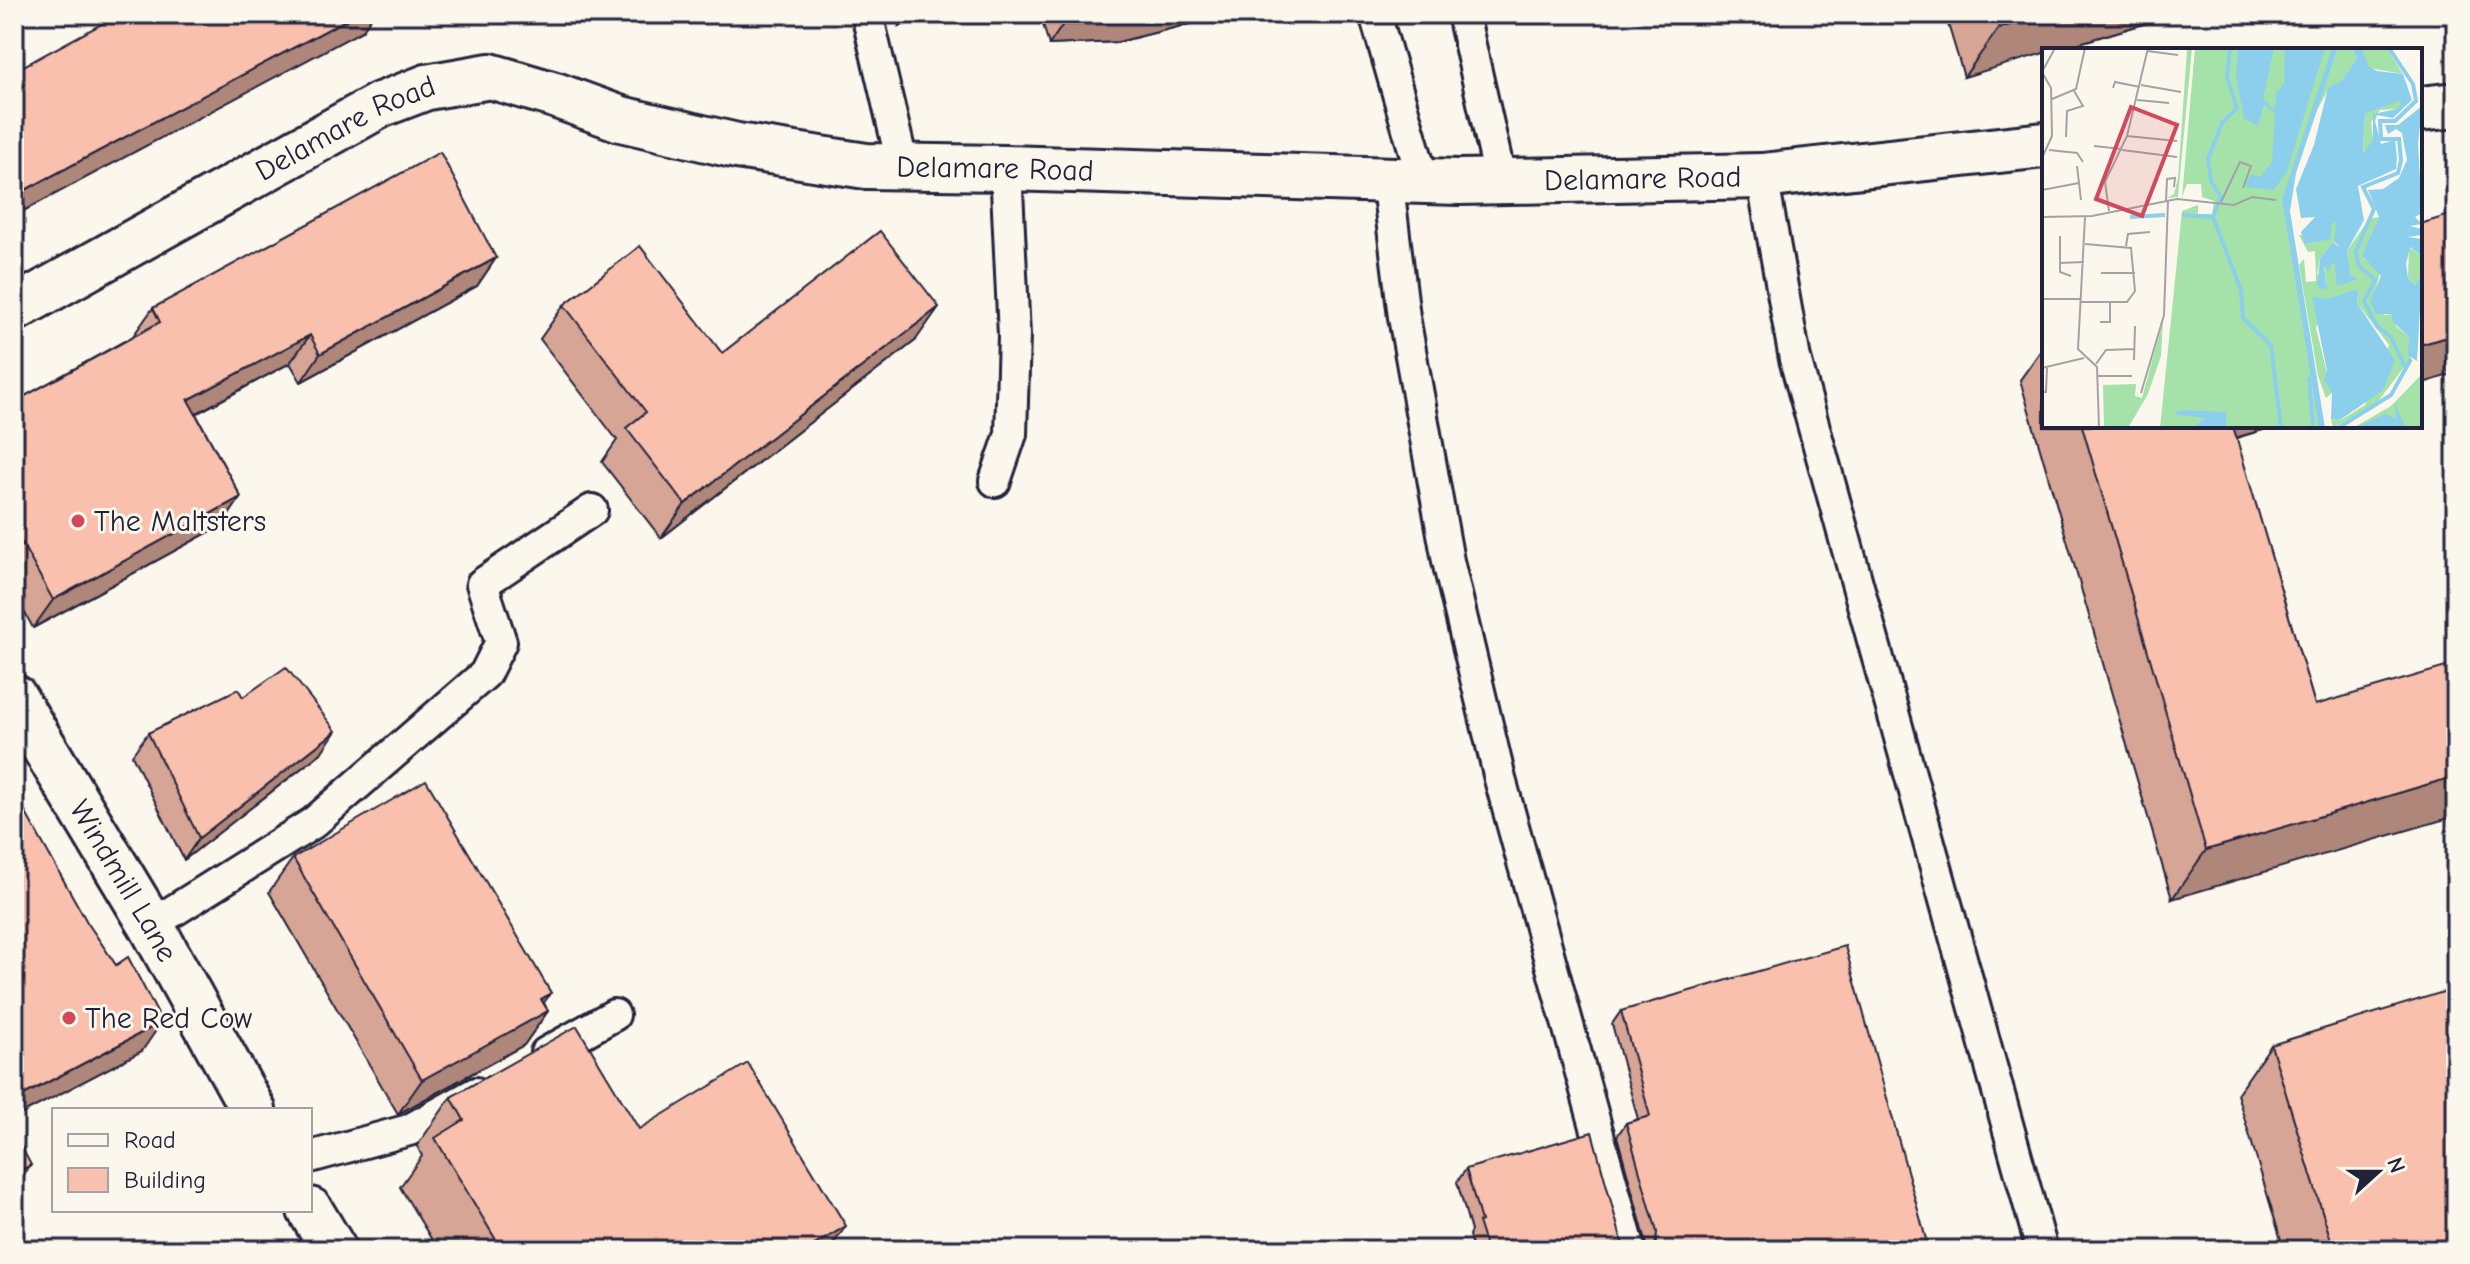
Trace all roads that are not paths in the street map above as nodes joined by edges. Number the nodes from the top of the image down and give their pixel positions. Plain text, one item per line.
1 (867, 14) edge
2 (1375, 14) edge
3 (1463, 14) edge
4 (2456, 105) edge
5 (2422, 109) edge
6 (2042, 145) edge
7 (903, 167) junction
8 (1006, 168) junction
9 (1762, 176) junction
10 (1405, 179) junction
11 (1501, 182) junction
12 (14, 309) edge
13 (995, 481) dead end
14 (592, 510) dead end
15 (14, 697) edge
16 (151, 925) junction
17 (614, 1015) dead end
18 (252, 1108) edge
19 (312, 1156) edge
20 (311, 1212) edge
21 (334, 1250) edge
22 (1630, 1250) edge
23 (2042, 1250) edge

1 - 7 lane
2 - 10 lane
3 - 11 lane
4 - 5 street
6 - 9 street, Delamare Road
7 - 8 street, Delamare Road
7 - 12 street, Delamare Road
8 - 10 street, Delamare Road
8 - 13 lane
9 - 11 street, Delamare Road
9 - 23 lane
10 - 11 street, Delamare Road
10 - 22 lane
14 - 16 lane
15 - 16 street, Windmill Lane
16 - 18 street, Windmill Lane
17 - 19 lane
20 - 21 street

